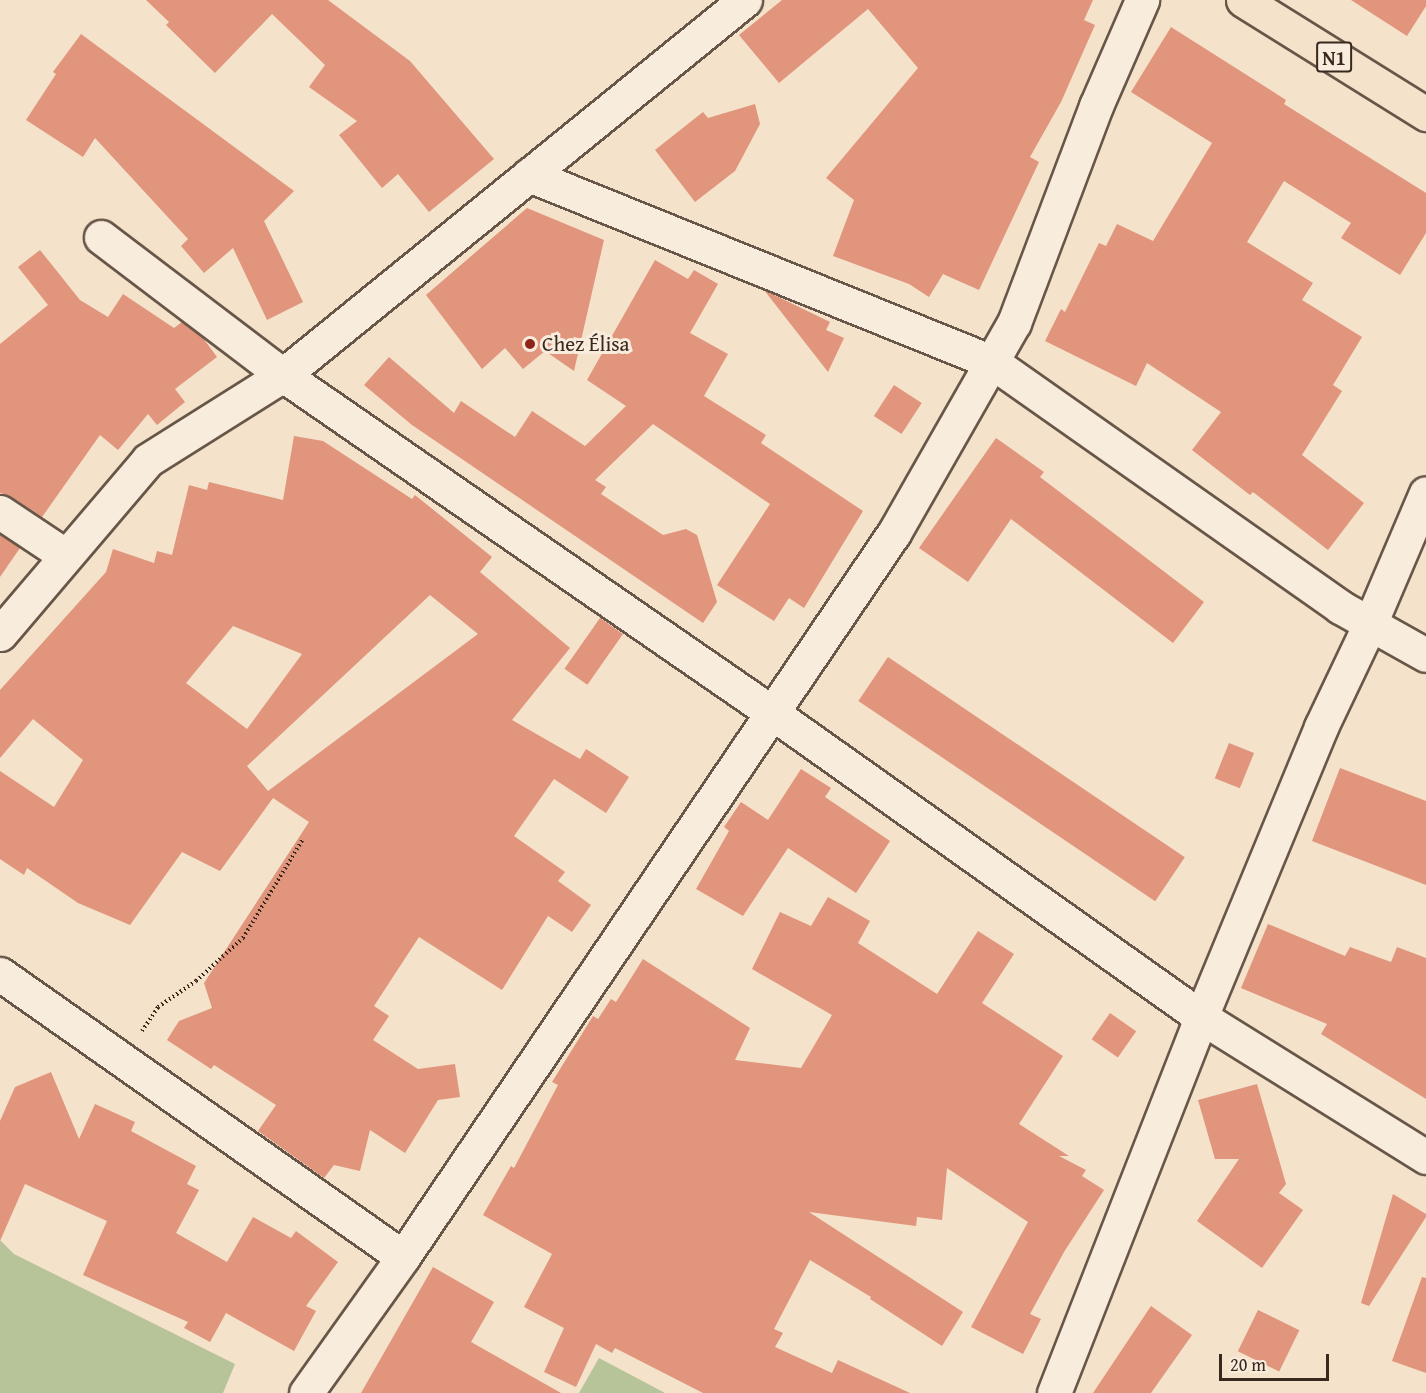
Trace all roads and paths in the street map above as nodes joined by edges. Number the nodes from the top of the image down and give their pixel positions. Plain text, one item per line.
1 (745, 0) edge
2 (1142, 0) edge
3 (1243, 0) edge
4 (1426, 114) edge
5 (529, 175) junction
6 (101, 237) dead end
7 (992, 362) junction
8 (283, 375) junction
9 (1426, 493) edge
10 (0, 512) edge
11 (66, 556) junction
12 (1370, 624) junction
13 (0, 634) edge
14 (1426, 655) edge
15 (771, 712) junction
16 (303, 839) dead end
17 (0, 974) edge
18 (1201, 1017) junction
19 (123, 1060) junction
20 (1426, 1157) edge
21 (403, 1257) junction
22 (306, 1393) edge
23 (1054, 1393) edge

1 - 5 street
2 - 7 street
3 - 4 highway, N1
5 - 7 street
5 - 8 street
6 - 8 street
7 - 12 street
7 - 15 street
8 - 11 street
8 - 15 street
9 - 12 street
10 - 11 street
11 - 13 street
12 - 14 street
12 - 18 street
15 - 18 street
15 - 21 street
16 - 19 path
17 - 19 street
18 - 20 street
18 - 23 street
19 - 21 street
21 - 22 street

